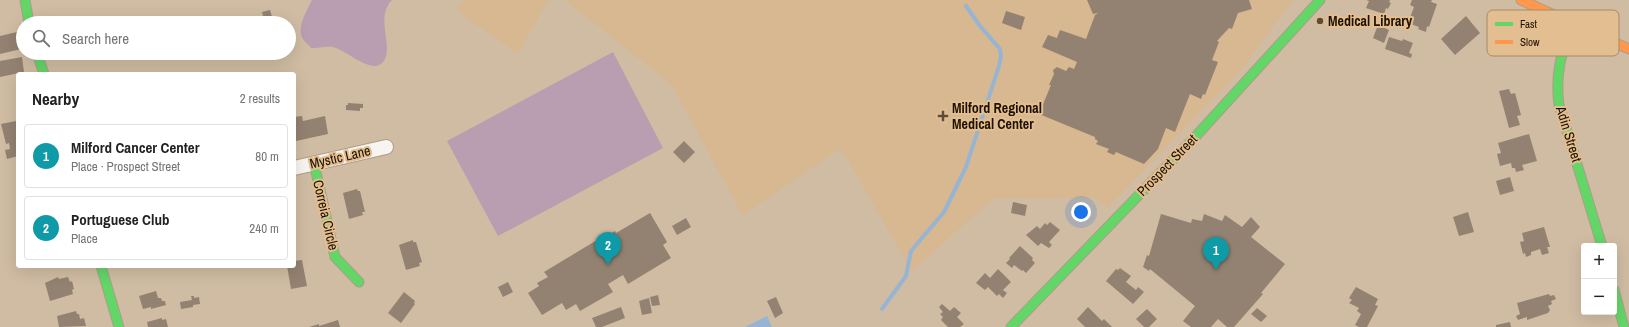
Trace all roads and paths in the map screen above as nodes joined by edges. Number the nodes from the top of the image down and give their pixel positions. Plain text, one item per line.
1 (24, 0) edge
2 (1320, 0) edge
3 (1521, 0) edge
4 (1542, 4) edge
5 (1551, 10) edge
6 (27, 16) edge
7 (1619, 44) edge
8 (1629, 49) edge
9 (1559, 56) edge
10 (39, 60) edge
11 (43, 72) edge
12 (386, 148) dead end
13 (314, 163) junction
14 (296, 168) edge
15 (1601, 243) edge
16 (102, 268) edge
17 (359, 282) dead end
18 (1617, 301) edge
19 (119, 327) edge
20 (1011, 327) edge
21 (1624, 327) edge

1 - 6 main road
2 - 20 main road, Prospect Street
3 - 4 main road
4 - 5 main road
7 - 8 main road
9 - 15 main road, Adin Street
10 - 11 main road
12 - 13 street, Mystic Lane
13 - 14 street, Mystic Lane
13 - 17 main road, Correia Circle
16 - 19 main road
18 - 21 main road

